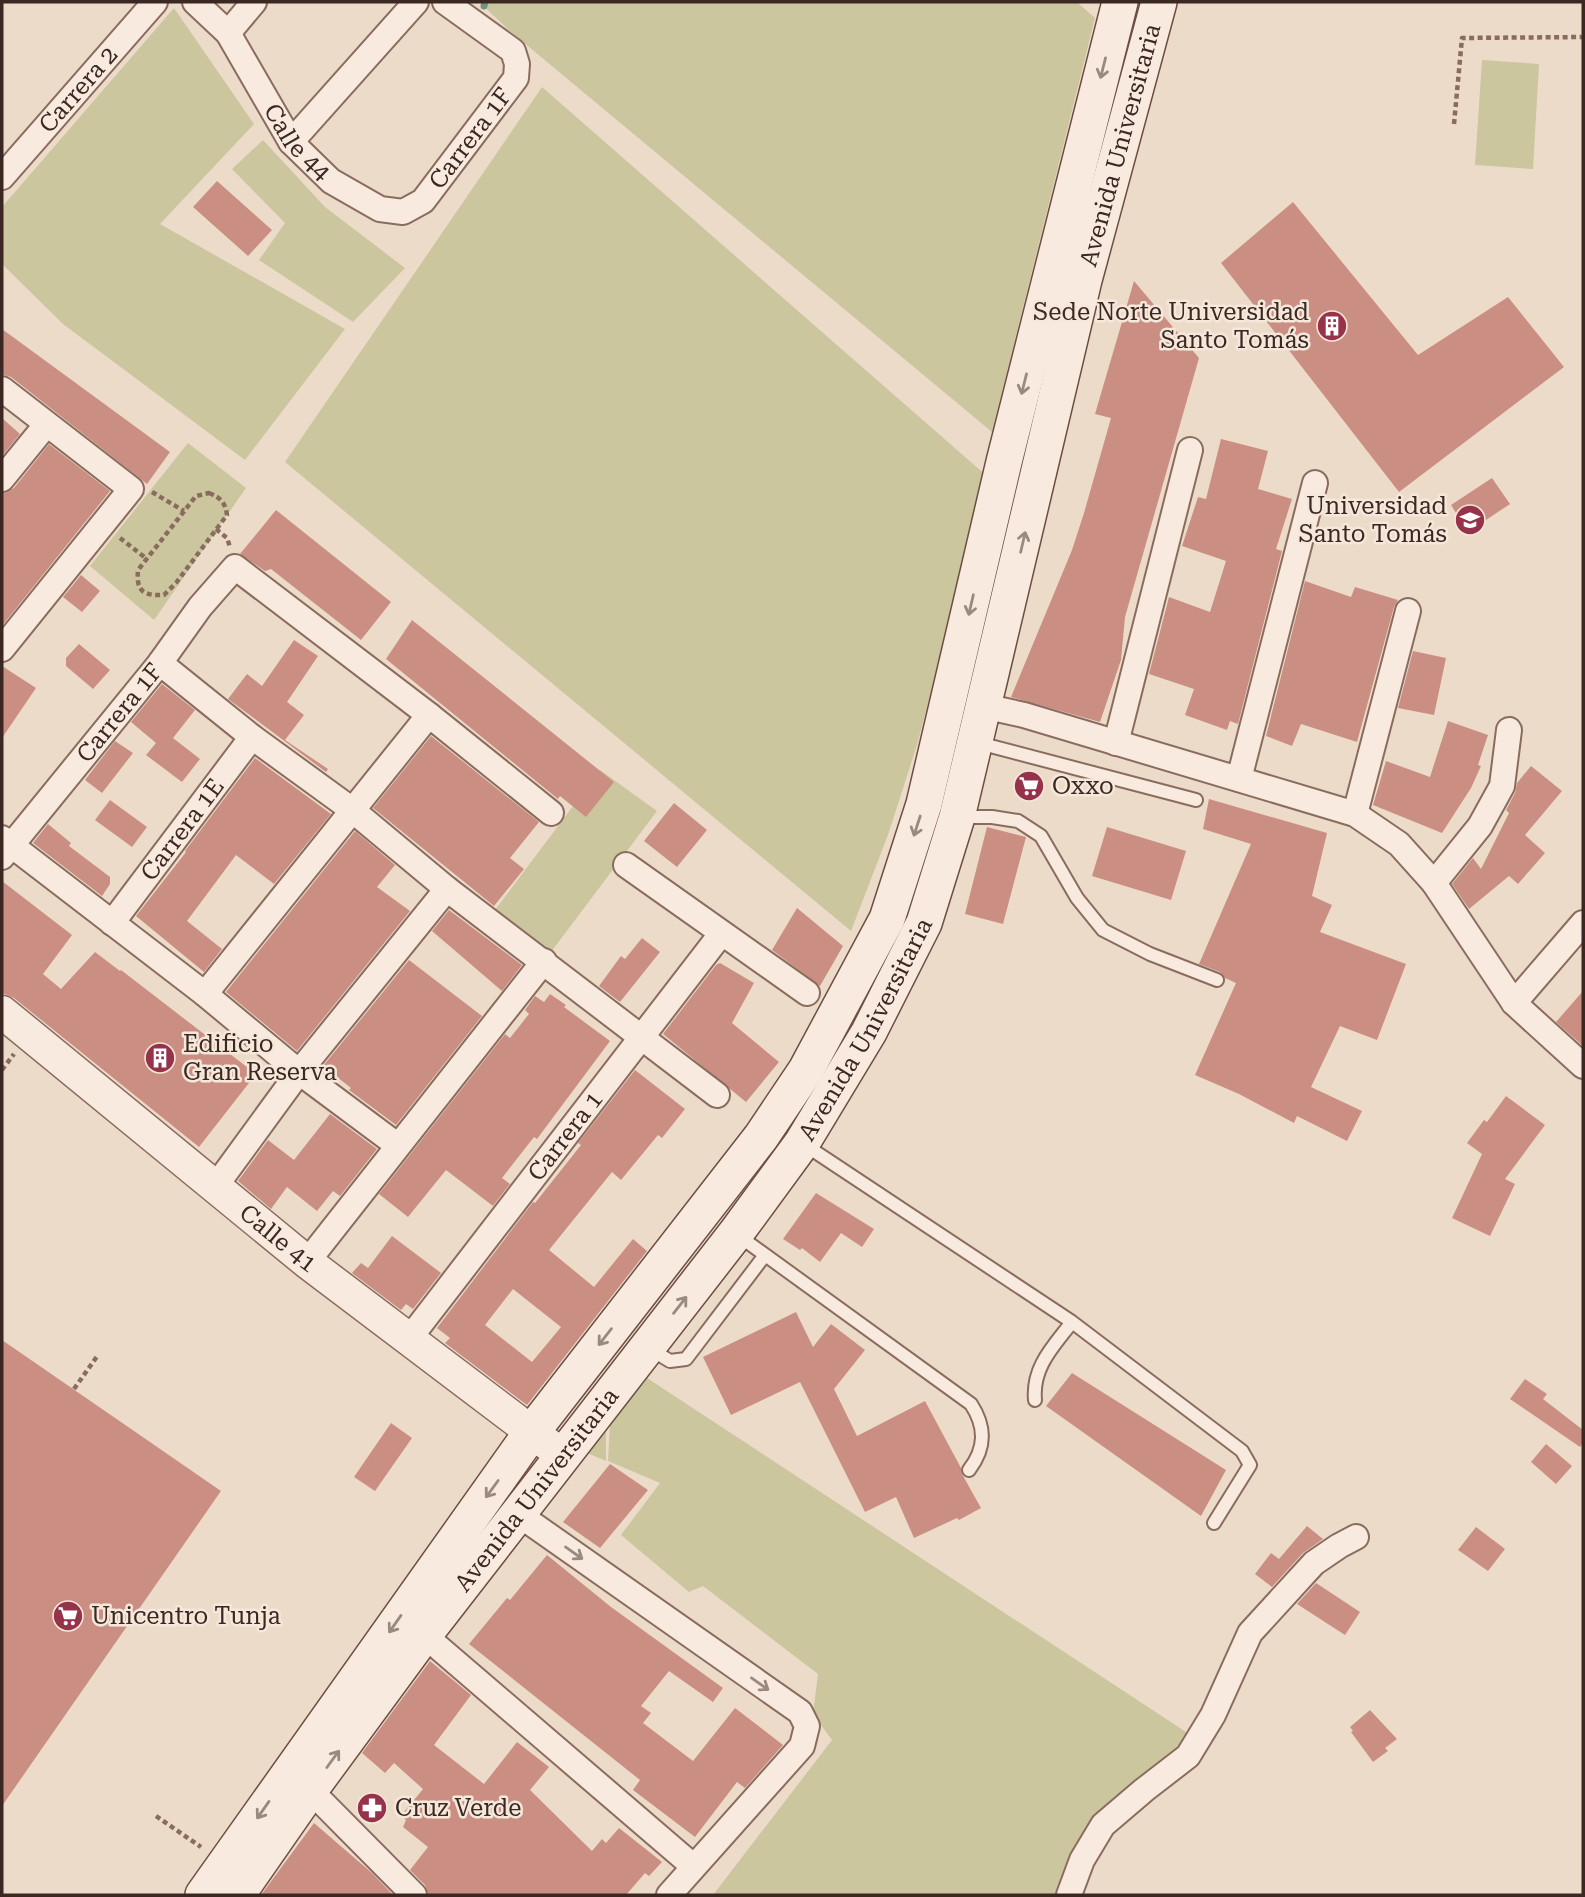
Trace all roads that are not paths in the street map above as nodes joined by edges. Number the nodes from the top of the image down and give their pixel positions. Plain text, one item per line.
1 (155, 2) edge
2 (195, 2) edge
3 (254, 2) edge
4 (416, 2) edge
5 (445, 2) edge
6 (1120, 2) edge
7 (1159, 2) edge
8 (228, 33) junction
9 (292, 142) junction
10 (2, 177) edge
11 (402, 212) joint
12 (2, 389) edge
13 (47, 425) junction
14 (1190, 450) dead end
15 (2, 479) edge
16 (1315, 482) dead end
17 (1408, 611) dead end
18 (2, 649) edge
19 (160, 663) junction
20 (984, 703) junction
21 (429, 715) junction
22 (1509, 730) dead end
23 (253, 737) junction
24 (975, 741) junction
25 (1116, 743) junction
26 (1239, 779) junction
27 (1196, 800) dead end
28 (351, 809) junction
29 (551, 813) dead end
30 (1355, 814) junction
31 (957, 817) junction
32 (5, 847) edge
33 (626, 865) dead end
34 (1434, 883) junction
35 (447, 889) junction
36 (112, 923) junction
37 (1583, 923) edge
38 (721, 934) junction
39 (544, 961) junction
40 (1217, 980) dead end
41 (807, 993) dead end
42 (205, 995) junction
43 (1514, 1003) junction
44 (2, 1012) edge
45 (641, 1038) junction
46 (1583, 1066) edge
47 (299, 1072) junction
48 (717, 1095) dead end
49 (802, 1143) junction
50 (397, 1145) junction
51 (215, 1187) junction
52 (736, 1233) junction
53 (765, 1255) junction
54 (307, 1262) junction
55 (1072, 1322) junction
56 (409, 1339) junction
57 (646, 1348) junction
58 (1035, 1400) dead end
59 (531, 1433) junction
60 (562, 1455) junction
61 (969, 1470) dead end
62 (518, 1514) junction
63 (1214, 1523) dead end
64 (1356, 1537) dead end
65 (424, 1634) junction
66 (310, 1790) junction
67 (693, 1866) junction
68 (231, 1879) edge
69 (203, 1895) edge
70 (414, 1895) edge
71 (669, 1895) edge
72 (1069, 1895) edge

1 - 10 street, Carrera 2
2 - 8 street, Calle 44
3 - 8 street
4 - 9 street
5 - 11 street, Carrera 1F
6 -> 59 main road, Avenida Universitaria
20 -> 7 main road, Avenida Universitaria
8 - 9 street, Calle 44
9 - 11 street, Calle 44
12 - 13 street
13 - 15 street
13 - 18 street
14 - 25 street
16 - 26 street
17 - 30 street
19 - 21 street, Carrera 1F
19 - 23 street
19 - 32 street, Carrera 1F
20 - 24 main road, Avenida Universitaria
20 - 25 street
21 - 28 street
21 - 29 street
22 - 34 street
23 - 28 street
23 - 36 street, Carrera 1E
24 - 27 lane
24 - 31 main road, Avenida Universitaria
25 - 26 street
26 - 30 street
28 - 35 street
28 - 42 street
30 - 34 street
31 - 40 lane
31 - 49 main road, Avenida Universitaria
32 - 36 street
33 - 38 street
34 - 43 street
35 - 39 street
35 - 47 street
36 - 42 street
37 - 43 street
38 - 41 street
38 - 45 street, Carrera 1
39 - 45 street
39 - 50 street
42 - 47 street
43 - 46 street
44 - 51 street, Calle 41
45 - 48 street
45 - 56 street, Carrera 1
47 - 50 street
47 - 51 street
49 - 52 main road, Avenida Universitaria
49 - 55 lane
50 - 54 street
51 - 54 street, Calle 41
52 - 53 lane
57 -> 52 main road, Avenida Universitaria
53 - 57 lane
53 - 61 lane
54 - 56 street, Calle 41
55 - 58 lane
55 - 63 lane
56 - 59 street, Calle 41
57 - 60 main road, Avenida Universitaria
59 - 60 street, Calle 41
59 -> 68 main road, Avenida Universitaria
60 - 62 main road, Avenida Universitaria
62 - 65 main road, Avenida Universitaria
62 -> 67 street
64 - 72 street
66 -> 65 main road, Avenida Universitaria
65 - 67 street
66 - 68 main road, Avenida Universitaria
66 - 70 street
67 - 71 street
68 - 69 main road, Avenida Universitaria

